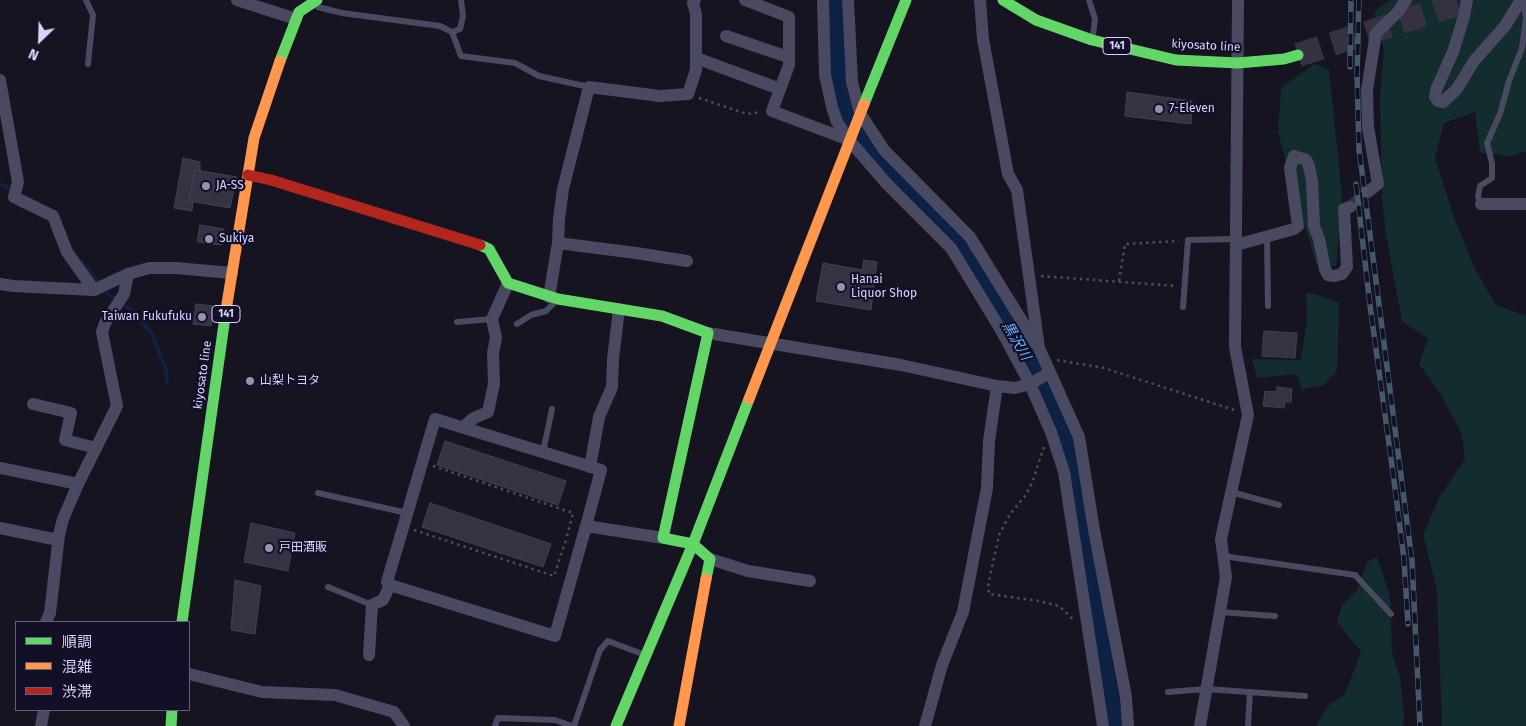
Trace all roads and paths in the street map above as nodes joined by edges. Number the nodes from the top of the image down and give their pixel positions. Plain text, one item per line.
1 (86, 0) edge
2 (238, 0) edge
3 (461, 0) edge
4 (695, 0) edge
5 (745, 0) edge
6 (823, 0) edge
7 (848, 0) edge
8 (906, 0) edge
9 (980, 0) edge
10 (1003, 0) edge
11 (1089, 0) edge
12 (1238, 0) edge
13 (1406, 0) edge
14 (1467, 0) edge
15 (1522, 0) edge
16 (309, 2) edge
17 (297, 16) junction
18 (452, 32) junction
19 (726, 36) dead end
20 (1092, 40) junction
21 (1298, 55) tunnel mouth
22 (696, 58) junction
23 (788, 58) junction
24 (1238, 63) junction
25 (88, 64) dead end
26 (0, 80) edge
27 (590, 87) junction
28 (780, 89) junction
29 (688, 94) junction
30 (772, 111) junction
31 (860, 113) junction
32 (849, 140) junction
33 (248, 175) junction
34 (1369, 191) tunnel mouth
35 (930, 199) junction
36 (1481, 204) joint
37 (1526, 204) edge
38 (1350, 207) tunnel mouth
39 (917, 212) junction
40 (1267, 237) junction
41 (1188, 240) junction
42 (1236, 242) junction
43 (558, 244) junction
44 (686, 261) dead end
45 (232, 273) junction
46 (128, 274) junction
47 (1030, 275) junction
48 (996, 278) junction
49 (1119, 282) junction
50 (508, 283) junction
51 (0, 284) edge
52 (1184, 286) junction
53 (94, 290) junction
54 (976, 290) junction
55 (554, 298) junction
56 (1268, 306) dead end
57 (1183, 307) dead end
58 (618, 309) junction
59 (492, 319) junction
60 (457, 322) dead end
61 (517, 324) dead end
62 (708, 333) junction
63 (770, 344) junction
64 (1041, 354) junction
65 (1040, 379) junction
66 (996, 386) junction
67 (34, 404) dead end
68 (552, 409) dead end
69 (1248, 415) junction
70 (463, 427) junction
71 (1051, 432) junction
72 (96, 448) junction
73 (543, 452) junction
74 (422, 462) junction
75 (590, 466) junction
76 (0, 468) edge
77 (78, 484) junction
78 (318, 492) dead end
79 (1231, 492) junction
80 (1279, 505) dead end
81 (407, 512) junction
82 (403, 526) junction
83 (586, 526) junction
84 (0, 528) edge
85 (1083, 532) junction
86 (663, 538) junction
87 (58, 540) junction
88 (566, 540) junction
89 (693, 544) junction
90 (580, 545) junction
91 (1223, 556) junction
92 (710, 559) junction
93 (810, 581) dead end
94 (390, 585) junction
95 (328, 587) dead end
96 (372, 605) junction
97 (1220, 612) junction
98 (1391, 614) dead end
99 (1275, 616) dead end
100 (46, 621) edge
101 (182, 621) edge
102 (1089, 636) junction
103 (369, 655) dead end
104 (646, 655) junction
105 (190, 674) edge
106 (1206, 689) junction
107 (1168, 692) dead end
108 (1250, 692) junction
109 (1305, 696) dead end
110 (44, 711) edge
111 (172, 711) edge
112 (41, 726) edge
113 (171, 726) edge
114 (404, 726) edge
115 (495, 726) edge
116 (573, 726) edge
117 (616, 726) edge
118 (678, 726) edge
119 (924, 726) edge
120 (1103, 726) edge
121 (1128, 726) edge
122 (1200, 726) edge
123 (1248, 726) edge

1 - 25 lane
2 - 17 street
3 - 18 lane
4 - 22 street
5 - 23 street
6 - 32 street
7 - 31 street
8 - 31 main road
9 - 47 street
10 - 20 main road, kiyosato line / 141
11 - 20 lane
12 - 24 street
13 - 34 street
14 - 15 street
15 - 36 lane
16 - 17 main road
16 - 18 lane
17 - 33 main road, kiyosato line / 141
18 - 27 lane
19 - 23 street
20 - 24 main road, kiyosato line / 141
21 - 24 main road, kiyosato line / 141
22 - 28 street
22 - 29 street
23 - 28 street
24 - 42 street
26 - 53 street
27 - 29 street
27 - 43 street
28 - 30 street
29 - 30 path
30 - 32 street
31 - 32 main road
31 - 35 street
32 - 39 street
32 - 63 main road
33 - 45 main road, kiyosato line / 141
33 - 50 main road
35 - 39 street
35 - 48 street
36 - 37 street
38 - 40 street
39 - 54 street
40 - 42 street
40 - 56 lane
41 - 42 lane
41 - 49 path
41 - 52 lane
42 - 69 street
43 - 44 street
43 - 55 street
45 - 46 street
45 - 101 main road, kiyosato line / 141
46 - 53 street
46 - 72 street
47 - 49 path
47 - 64 street
48 - 54 street
48 - 64 street
49 - 52 path
50 - 55 main road
50 - 59 street
51 - 53 street
52 - 57 lane
54 - 65 street
55 - 58 main road
55 - 61 lane
58 - 62 main road
58 - 75 street
59 - 60 lane
59 - 70 street
62 - 63 street
62 - 86 main road
63 - 66 street
63 - 89 main road
64 - 65 street
64 - 69 path
65 - 66 street
65 - 71 street
65 - 85 street
66 - 119 street
67 - 72 street
68 - 73 lane
69 - 79 street
70 - 73 street
70 - 74 street
71 - 85 street
71 - 102 path
72 - 77 street
73 - 75 street
74 - 81 street
74 - 88 path
75 - 83 street
76 - 77 street
77 - 87 street
78 - 81 lane
79 - 80 lane
79 - 91 street
81 - 82 street
82 - 88 path
82 - 94 street
83 - 86 street
83 - 90 street
84 - 87 street
85 - 102 street
85 - 121 street
86 - 89 main road
87 - 100 street
88 - 90 path
89 - 92 main road
89 - 104 main road
90 - 94 street
91 - 97 street
91 - 98 lane
92 - 93 street
92 - 118 main road
94 - 96 street
95 - 96 lane
96 - 103 street
97 - 99 lane
97 - 106 street
102 - 120 street
104 - 116 lane
104 - 117 main road
105 - 114 street
106 - 107 lane
106 - 108 lane
106 - 122 street
108 - 109 lane
108 - 123 lane
110 - 112 street
111 - 113 main road
115 - 116 lane

